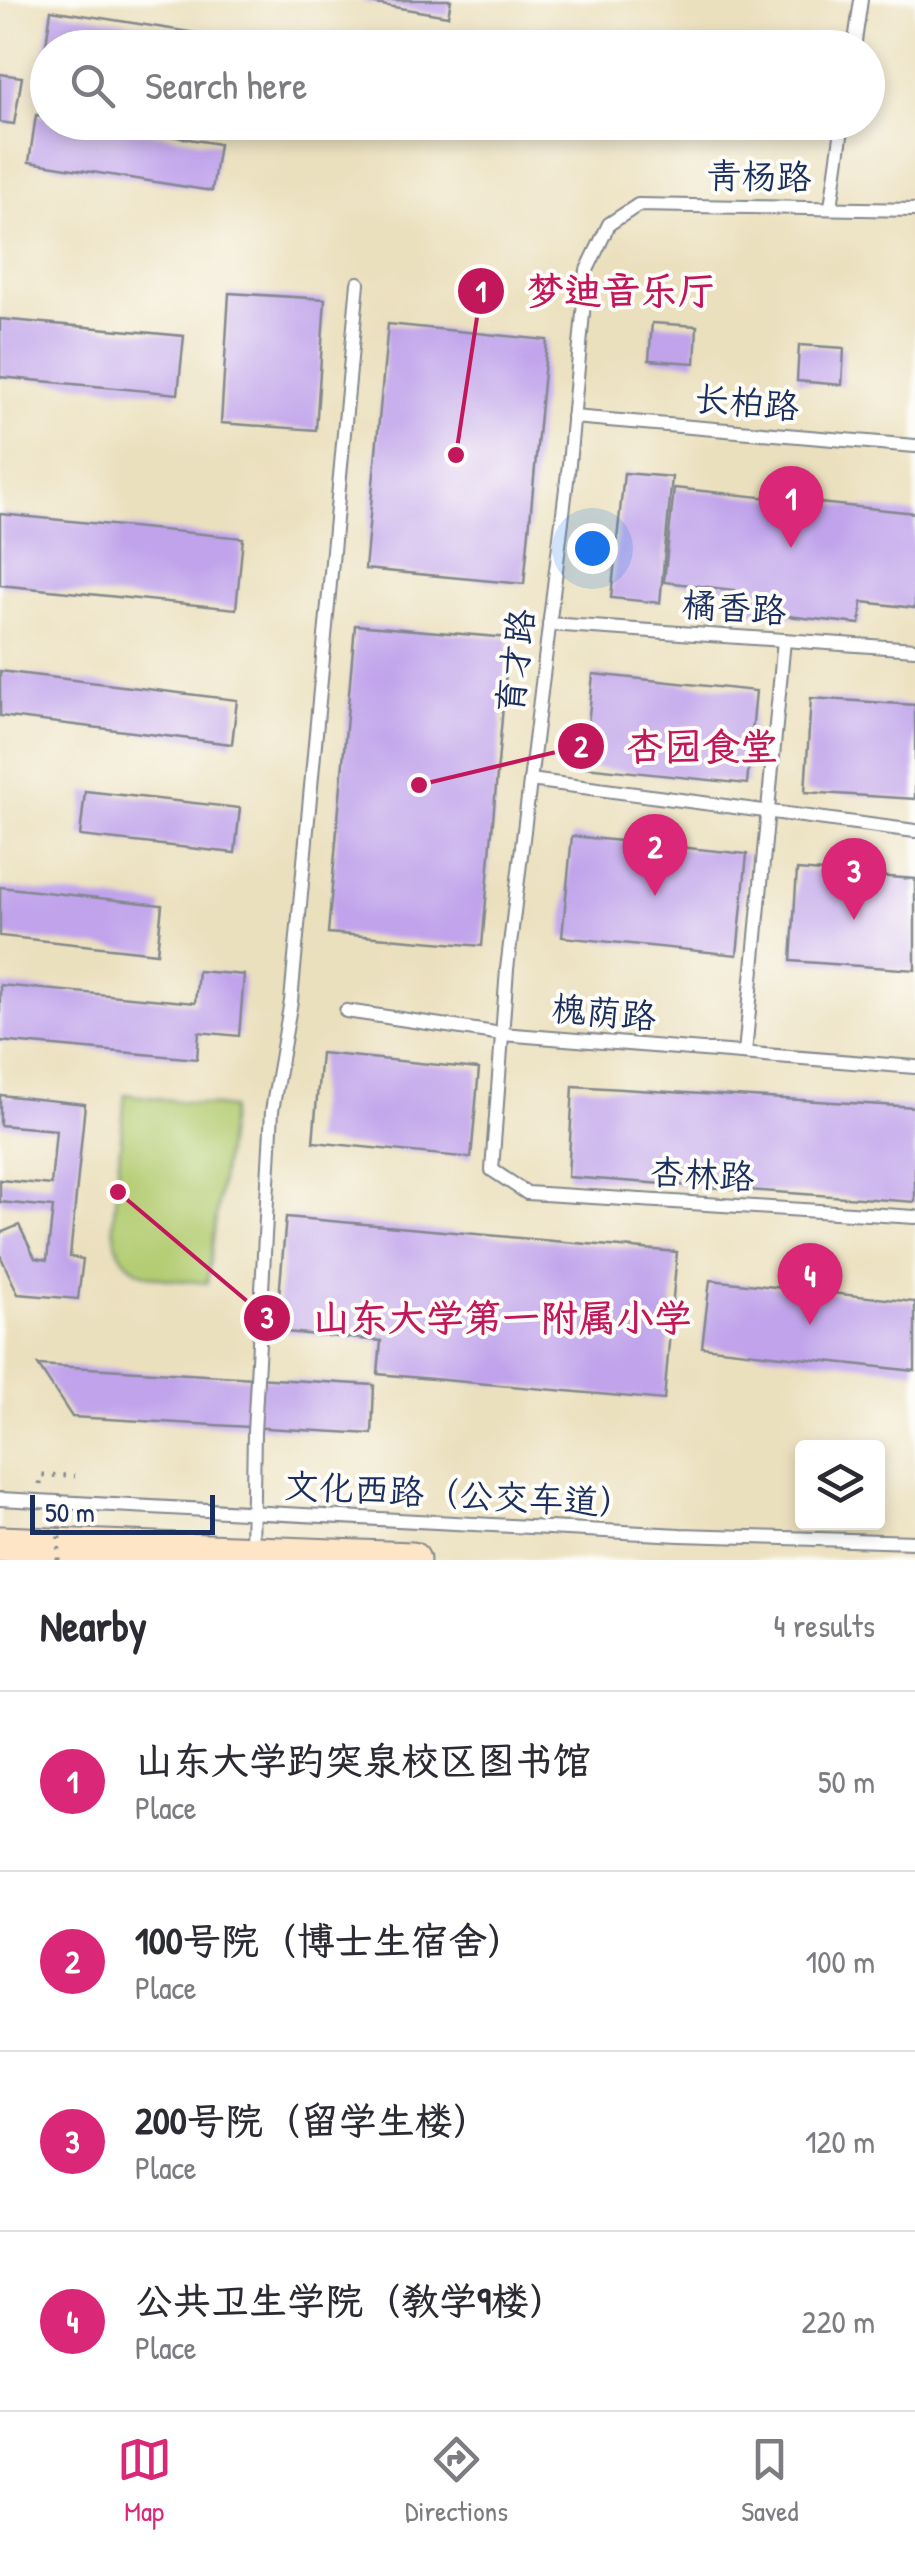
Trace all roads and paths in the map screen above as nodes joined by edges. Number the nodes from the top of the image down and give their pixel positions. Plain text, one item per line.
1 (861, 0) edge
2 (857, 30) edge
3 (840, 140) edge
4 (831, 207) junction
5 (915, 210) edge
6 (608, 224) joint
7 (358, 282) dead end
8 (573, 417) junction
9 (915, 446) edge
10 (549, 624) junction
11 (784, 640) junction
12 (915, 650) edge
13 (530, 780) junction
14 (768, 812) junction
15 (915, 832) edge
16 (346, 1011) dead end
17 (502, 1034) junction
18 (745, 1053) junction
19 (915, 1067) edge
20 (492, 1170) joint
21 (915, 1217) edge
22 (75, 1476) dead end
23 (0, 1500) edge
24 (254, 1514) junction
25 (915, 1542) edge
26 (0, 1544) edge
27 (252, 1554) junction
28 (58, 1560) edge
29 (412, 1560) edge

1 - 2 lane
3 - 4 lane
4 - 5 lane, 青杨路
4 - 6 lane, 青杨路
6 - 8 lane, 育才路
7 - 24 lane
8 - 9 lane, 长柏路
8 - 10 lane, 育才路
10 - 11 lane, 橘香路
10 - 13 lane, 育才路
11 - 12 lane, 橘香路
11 - 14 lane
13 - 14 lane
13 - 17 lane, 育才路
14 - 15 lane
14 - 18 lane
16 - 17 lane, 槐荫路
17 - 18 lane, 槐荫路
17 - 20 lane, 育才路
18 - 19 lane, 槐荫路
20 - 21 lane, 杏林路
22 - 28 path, bridge
23 - 24 lane, 文化西路（公交车道）
24 - 25 lane, 文化西路（公交车道）
24 - 27 lane
26 - 27 main road
27 - 29 main road

